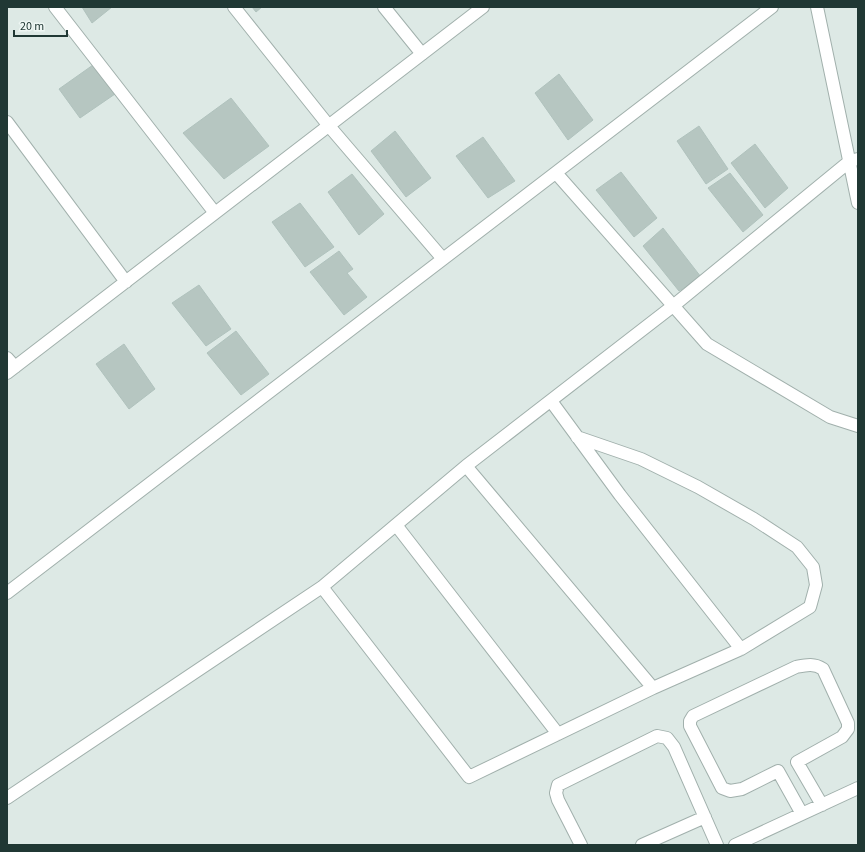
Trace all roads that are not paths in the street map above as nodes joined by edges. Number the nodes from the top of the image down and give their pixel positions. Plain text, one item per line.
1 (54, 7) edge
2 (234, 7) edge
3 (384, 7) edge
4 (483, 7) edge
5 (772, 7) edge
6 (817, 7) edge
7 (422, 54) junction
8 (7, 122) edge
9 (329, 126) junction
10 (854, 160) edge
11 (556, 173) junction
12 (858, 203) edge
13 (215, 213) junction
14 (443, 259) junction
15 (126, 282) junction
16 (673, 306) junction
17 (7, 358) edge
18 (11, 370) edge
19 (551, 401) junction
20 (858, 426) edge
21 (577, 437) junction
22 (466, 466) junction
23 (396, 525) junction
24 (322, 587) junction
25 (7, 593) edge
26 (741, 650) junction
27 (653, 688) junction
28 (558, 734) junction
29 (797, 762) junction
30 (778, 771) junction
31 (858, 788) edge
32 (7, 798) edge
33 (822, 805) junction
34 (802, 814) junction
35 (705, 817) junction
36 (581, 845) edge
37 (642, 845) edge
38 (717, 845) edge
39 (735, 845) edge

1 - 13 street
2 - 9 street
3 - 7 street
4 - 7 street
5 - 11 street
6 - 10 street
7 - 9 street
8 - 15 street
9 - 13 street
9 - 14 street
10 - 12 street
10 - 16 street
11 - 14 street
11 - 16 street
13 - 15 street
14 - 25 street
15 - 18 street
16 - 19 street
16 - 20 street
17 - 18 street
19 - 21 street
19 - 22 street
21 - 26 street
21 - 26 street
22 - 23 street
22 - 27 street
23 - 24 street
23 - 28 street
24 - 28 street
24 - 32 street
26 - 27 street
27 - 28 street
29 - 30 street
29 - 30 street
29 - 33 street
30 - 34 street
31 - 33 street
33 - 34 street
34 - 39 street
35 - 36 street
35 - 37 street
35 - 38 street

